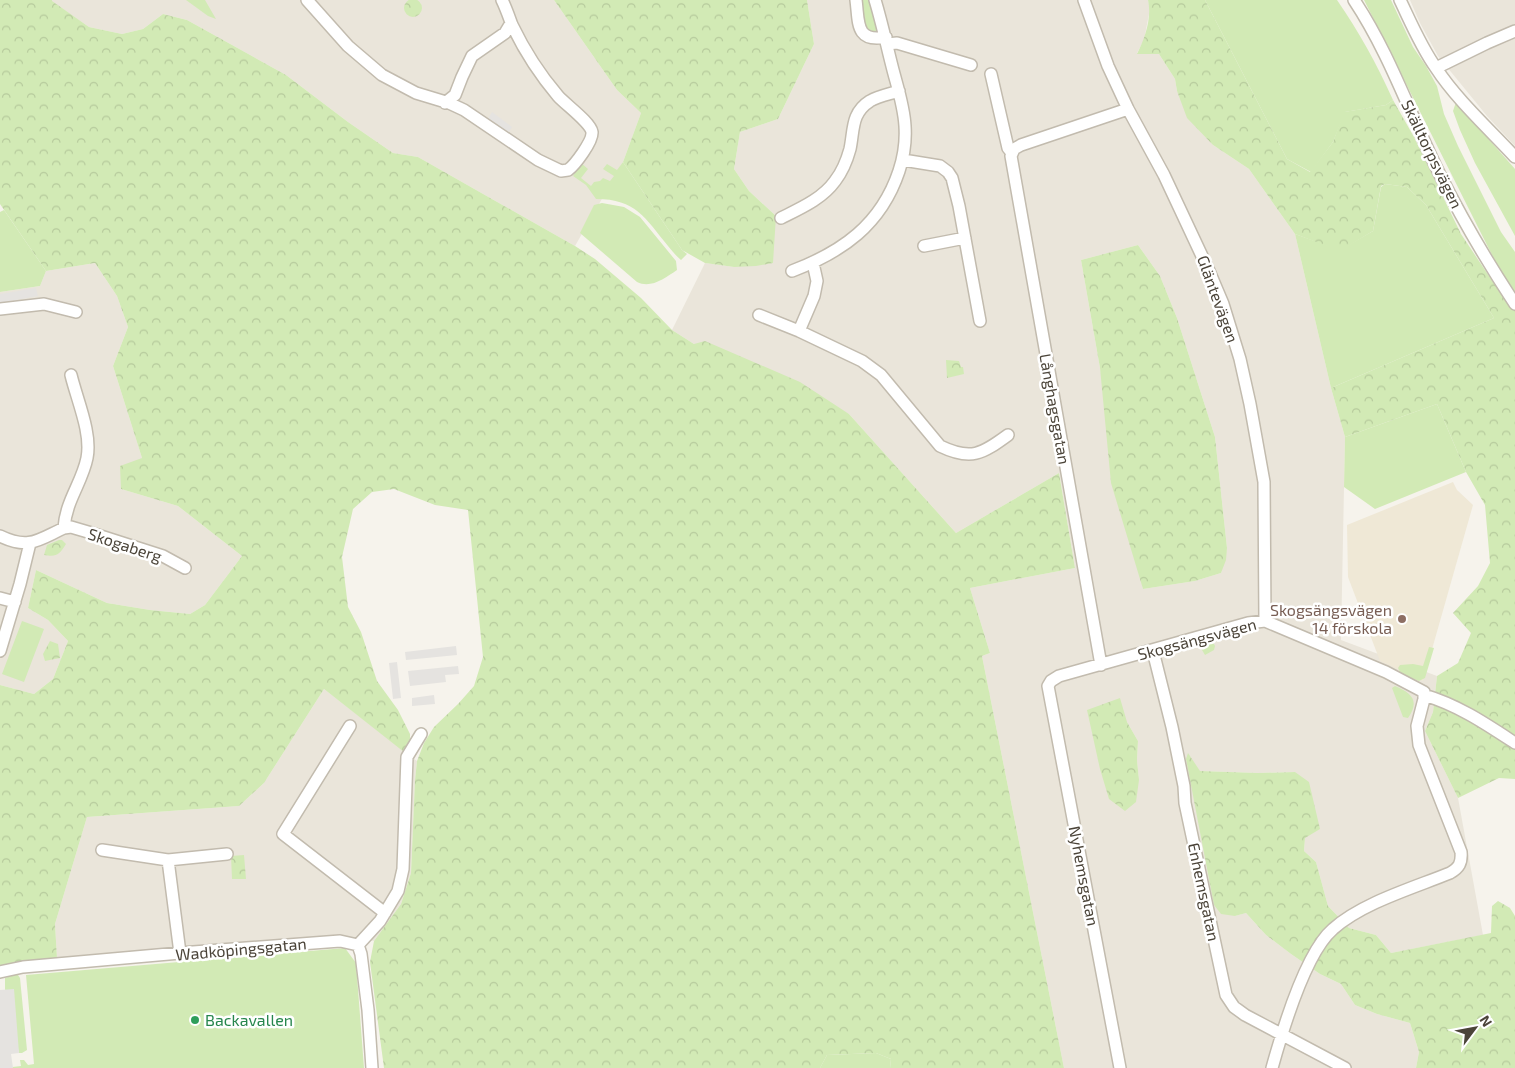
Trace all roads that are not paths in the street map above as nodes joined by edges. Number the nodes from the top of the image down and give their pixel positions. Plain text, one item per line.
1 (307, 0) edge
2 (502, 0) edge
3 (856, 0) edge
4 (875, 0) edge
5 (1084, 0) edge
6 (1354, 0) edge
7 (1400, 0) edge
8 (514, 28) junction
9 (1515, 32) edge
10 (886, 41) junction
11 (971, 65) dead end
12 (1436, 68) junction
13 (991, 74) dead end
14 (900, 91) junction
15 (455, 95) junction
16 (445, 102) junction
17 (458, 108) junction
18 (1128, 109) junction
19 (1012, 153) junction
20 (1515, 157) edge
21 (903, 160) junction
22 (781, 218) dead end
23 (965, 238) junction
24 (924, 246) dead end
25 (813, 263) junction
26 (792, 271) dead end
27 (1515, 304) edge
28 (0, 309) edge
29 (76, 312) dead end
30 (759, 315) dead end
31 (980, 321) dead end
32 (799, 331) junction
33 (71, 375) dead end
34 (1008, 435) dead end
35 (64, 528) junction
36 (0, 536) edge
37 (30, 543) junction
38 (185, 568) dead end
39 (0, 598) edge
40 (15, 602) junction
41 (1265, 621) junction
42 (0, 651) edge
43 (1152, 651) junction
44 (1101, 665) junction
45 (1049, 684) joint
46 (1424, 695) junction
47 (350, 726) dead end
48 (421, 734) dead end
49 (1515, 743) edge
50 (102, 850) dead end
51 (227, 854) dead end
52 (168, 860) junction
53 (386, 912) junction
54 (358, 945) junction
55 (180, 953) junction
56 (0, 972) edge
57 (1282, 1034) junction
58 (372, 1068) edge
59 (1120, 1068) edge
60 (1272, 1068) edge
61 (1345, 1068) edge

1 - 16 street
2 - 8 street
3 - 10 street
4 - 10 street
5 - 18 street, Gläntevägen
6 - 27 street, Skälltorpsvägen
7 - 12 street
8 - 15 street
8 - 17 street
9 - 12 street
10 - 11 street
10 - 14 street
12 - 20 street
13 - 19 street, Långhagsgatan
14 - 21 street
14 - 22 street
15 - 16 street
15 - 17 street
16 - 17 street
18 - 19 street
18 - 41 street, Gläntevägen
19 - 44 street, Långhagsgatan
21 - 23 street
21 - 25 street
23 - 24 street
23 - 31 street
25 - 26 street
25 - 32 street
28 - 29 street
30 - 32 street
32 - 34 street
33 - 35 street
35 - 37 street
35 - 38 street, Skogaberg
36 - 37 street
37 - 40 street
39 - 40 street
40 - 42 street
41 - 43 street, Skogsängsvägen
41 - 46 street, Skogsängsvägen
43 - 44 street, Skogsängsvägen
43 - 57 street, Enhemsgatan
44 - 45 street, Skogsängsvägen
45 - 59 street, Nyhemsgatan
46 - 49 street, Skogsängsvägen
46 - 57 street
47 - 53 street
48 - 53 street
50 - 52 street
51 - 52 street
52 - 55 street
53 - 54 street
54 - 55 street, Wadköpingsgatan
54 - 58 street
55 - 56 street, Wadköpingsgatan
57 - 60 street
57 - 61 street, Enhemsgatan

